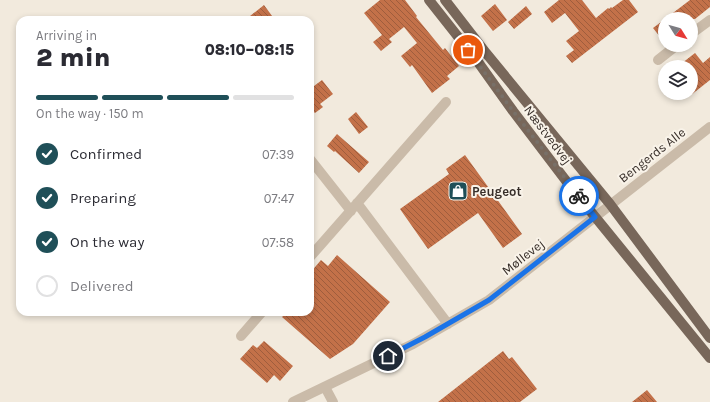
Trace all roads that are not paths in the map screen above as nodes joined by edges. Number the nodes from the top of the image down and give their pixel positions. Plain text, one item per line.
1 (429, 0) edge
2 (445, 0) edge
3 (710, 20) edge
4 (698, 29) edge
5 (668, 52) edge
6 (658, 60) dead end
7 (446, 102) dead end
8 (710, 127) edge
9 (314, 163) edge
10 (610, 204) junction
11 (354, 207) junction
12 (595, 217) junction
13 (314, 252) edge
14 (258, 316) edge
15 (448, 324) junction
16 (241, 336) dead end
17 (710, 338) edge
18 (710, 358) edge
19 (325, 387) junction
20 (293, 402) edge
21 (332, 402) edge

1 - 12 main road, Næstvedvej
2 - 10 main road, Næstvedvej
3 - 4 street
5 - 6 street
7 - 11 street
8 - 10 street, Bengerds Alle
9 - 11 street
10 - 12 street, Møllevej
10 - 17 main road, Næstvedvej
11 - 13 street
11 - 15 street
12 - 15 street, Møllevej
12 - 18 main road, Næstvedvej
14 - 16 street
15 - 19 street, Møllevej
19 - 20 street, Møllevej
19 - 21 street

